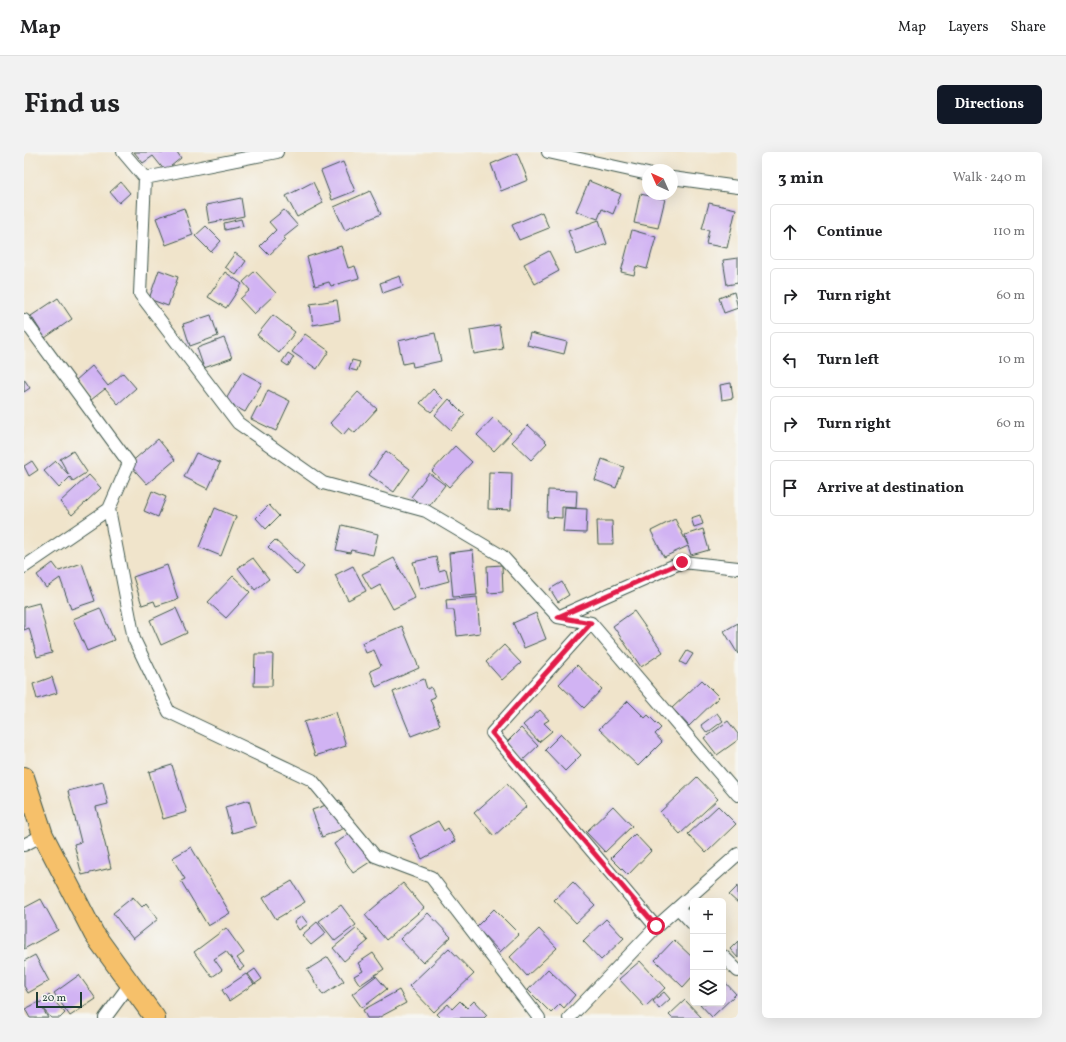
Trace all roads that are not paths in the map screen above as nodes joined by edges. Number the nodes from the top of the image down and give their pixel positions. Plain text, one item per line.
1 (123, 152) edge
2 (277, 152) edge
3 (548, 152) edge
4 (642, 173) edge
5 (145, 178) junction
6 (678, 179) edge
7 (738, 187) edge
8 (24, 320) edge
9 (109, 508) junction
10 (24, 567) edge
11 (738, 568) edge
12 (558, 617) junction
13 (591, 623) junction
14 (24, 777) edge
15 (738, 795) edge
16 (43, 835) junction
17 (24, 845) edge
18 (738, 854) edge
19 (678, 908) junction
20 (690, 921) edge
21 (656, 926) junction
22 (726, 959) edge
23 (738, 971) edge
24 (130, 984) junction
25 (105, 1018) edge
26 (155, 1018) edge
27 (538, 1018) edge
28 (569, 1018) edge

1 - 5 street
2 - 5 street
3 - 4 street
5 - 12 street
6 - 7 street
8 - 9 street
9 - 10 street
9 - 27 street
11 - 12 street
12 - 13 street
13 - 15 street
13 - 21 street
14 - 16 main road
16 - 17 street
16 - 24 main road
18 - 19 street
19 - 20 street
19 - 21 street
21 - 28 street
22 - 23 street
24 - 25 street
24 - 26 main road

